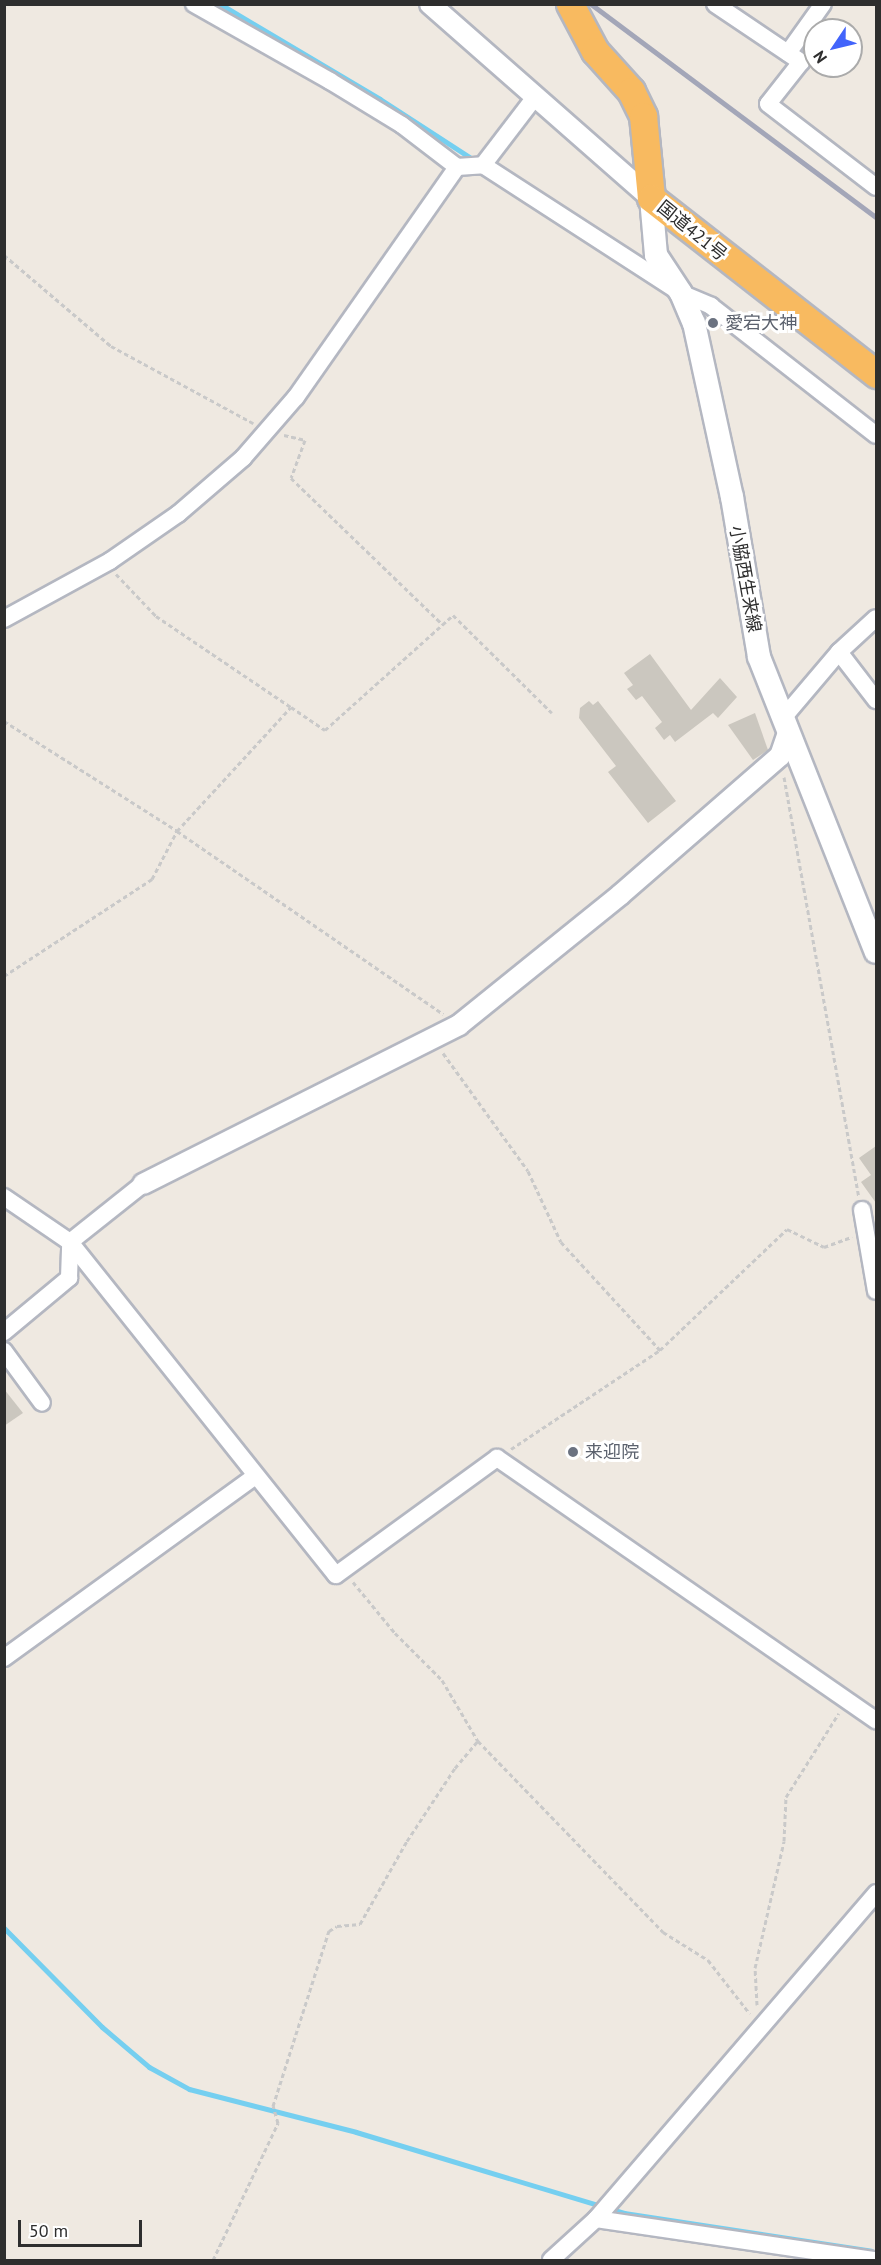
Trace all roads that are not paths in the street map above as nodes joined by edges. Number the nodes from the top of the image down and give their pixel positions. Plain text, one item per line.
1 (194, 4) edge
2 (430, 4) edge
3 (570, 4) edge
4 (715, 4) edge
5 (823, 4) edge
6 (788, 53) junction
7 (535, 97) junction
8 (483, 165) junction
9 (457, 167) junction
10 (876, 187) edge
11 (651, 198) junction
12 (681, 293) junction
13 (876, 374) edge
14 (876, 435) edge
15 (876, 618) edge
16 (4, 619) edge
17 (839, 652) junction
18 (876, 700) edge
19 (786, 726) junction
20 (876, 952) edge
21 (143, 1184) joint
22 (4, 1197) edge
23 (862, 1210) road end
24 (70, 1242) junction
25 (876, 1291) edge
26 (4, 1332) edge
27 (4, 1351) edge
28 (42, 1402) dead end
29 (254, 1477) junction
30 (4, 1658) edge
31 (876, 1720) edge
32 (876, 1893) edge
33 (596, 2218) junction
34 (551, 2260) edge
35 (875, 2260) edge

1 - 9 street
2 - 7 street
3 - 11 highway, 国道421号
4 - 6 street
5 - 6 street
6 - 10 street
7 - 8 street
7 - 11 street
8 - 9 street
8 - 12 street
9 - 16 street
11 - 12 main road, 小脇西生来線
11 - 13 highway, 国道421号
12 - 14 street
12 - 19 main road, 小脇西生来線
15 - 17 street
17 - 18 street
17 - 19 street
19 - 20 main road, 小脇西生来線
19 - 21 street
21 - 24 street
22 - 24 street
23 - 25 street
24 - 26 street
24 - 29 street
27 - 28 street
29 - 30 street
29 - 31 street
32 - 33 street
33 - 34 street
33 - 35 street

